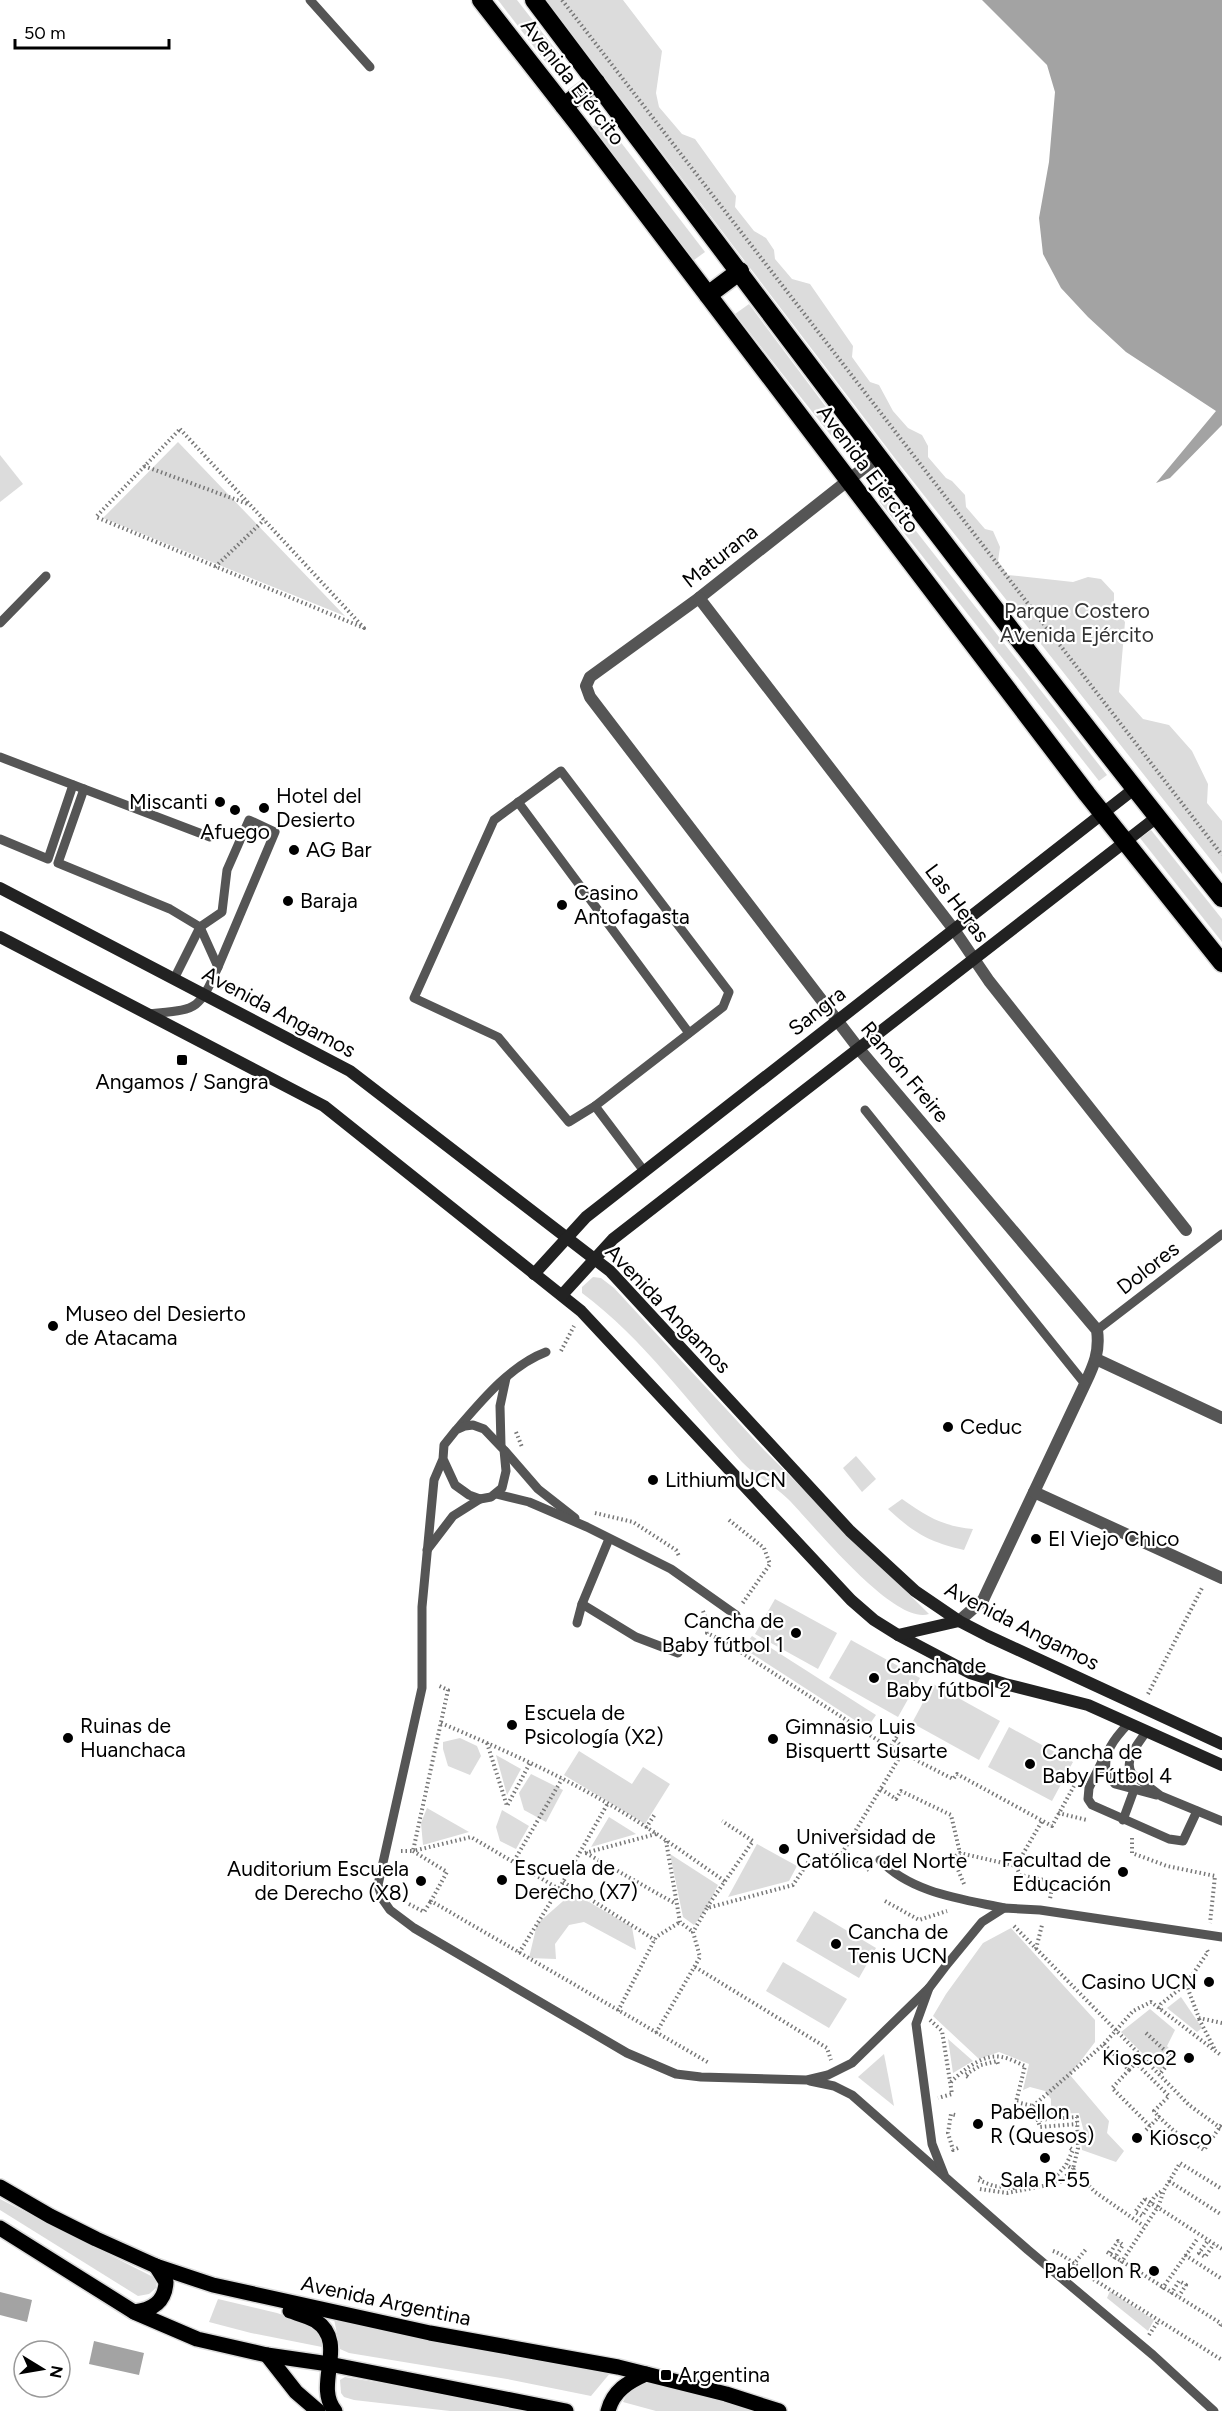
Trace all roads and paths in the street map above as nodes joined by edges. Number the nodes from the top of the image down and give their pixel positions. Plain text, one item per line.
1 (310, 0) edge
2 (481, 0) edge
3 (534, 0) edge
4 (562, 0) edge
5 (370, 67) dead end
6 (596, 82) junction
7 (564, 106) junction
8 (740, 271) junction
9 (708, 295) junction
10 (879, 456) junction
11 (144, 466) junction
12 (847, 481) junction
13 (249, 504) junction
14 (264, 520) junction
15 (215, 567) junction
16 (46, 576) dead end
17 (699, 598) junction
18 (0, 623) edge
19 (586, 686) joint
20 (0, 757) edge
21 (73, 785) junction
22 (84, 789) junction
23 (1134, 789) junction
24 (518, 802) junction
25 (1103, 814) junction
26 (1157, 817) junction
27 (210, 837) dead end
28 (0, 839) edge
29 (1125, 840) junction
30 (1222, 855) edge
31 (0, 888) edge
32 (1222, 898) edge
33 (200, 927) junction
34 (955, 931) junction
35 (0, 937) edge
36 (975, 959) junction
37 (1222, 963) edge
38 (218, 967) junction
39 (174, 979) junction
40 (205, 995) junction
41 (149, 1014) junction
42 (837, 1021) junction
43 (689, 1033) junction
44 (859, 1049) junction
45 (595, 1106) junction
46 (865, 1110) dead end
47 (644, 1171) junction
48 (1186, 1230) dead end
49 (1222, 1234) edge
50 (567, 1238) junction
51 (594, 1258) junction
52 (534, 1274) junction
53 (562, 1295) junction
54 (574, 1324) dead end
55 (1097, 1330) junction
56 (546, 1352) dead end
57 (559, 1356) dead end
58 (1096, 1359) junction
59 (506, 1378) junction
60 (1085, 1384) junction
61 (1222, 1418) edge
62 (514, 1422) dead end
63 (456, 1430) junction
64 (503, 1448) junction
65 (525, 1452) dead end
66 (443, 1459) junction
67 (1034, 1492) junction
68 (496, 1494) junction
69 (480, 1499) junction
70 (588, 1510) dead end
71 (729, 1520) dead end
72 (587, 1527) junction
73 (609, 1539) junction
74 (427, 1550) junction
75 (679, 1559) dead end
76 (1209, 1572) junction
77 (1222, 1578) edge
78 (733, 1597) dead end
79 (582, 1604) junction
80 (700, 1607) dead end
81 (736, 1615) dead end
82 (959, 1621) junction
83 (577, 1623) dead end
84 (898, 1635) junction
85 (678, 1653) dead end
86 (1141, 1708) junction
87 (441, 1723) dead end
88 (1128, 1724) junction
89 (903, 1726) dead end
90 (1146, 1732) junction
91 (895, 1740) junction
92 (486, 1743) junction
93 (1222, 1744) edge
94 (890, 1748) junction
95 (1106, 1753) junction
96 (530, 1763) junction
97 (1222, 1765) edge
98 (562, 1779) junction
99 (1134, 1790) junction
100 (1161, 1796) junction
101 (608, 1803) junction
102 (1197, 1811) junction
103 (1058, 1812) dead end
104 (655, 1814) dead end
105 (1123, 1820) junction
106 (722, 1821) dead end
107 (1042, 1821) junction
108 (1222, 1821) edge
109 (1098, 1823) dead end
110 (1052, 1826) dead end
111 (646, 1828) junction
112 (657, 1833) junction
113 (1133, 1834) dead end
114 (666, 1840) junction
115 (413, 1851) junction
116 (586, 1853) junction
117 (842, 1853) dead end
118 (960, 1853) junction
119 (580, 1855) junction
120 (880, 1860) dead end
121 (514, 1861) junction
122 (399, 1862) dead end
123 (1016, 1866) junction
124 (563, 1882) junction
125 (726, 1882) junction
126 (965, 1886) dead end
127 (559, 1889) junction
128 (968, 1900) junction
129 (1050, 1900) dead end
130 (431, 1901) junction
131 (885, 1901) dead end
132 (404, 1902) dead end
133 (676, 1904) junction
134 (707, 1908) junction
135 (1004, 1908) junction
136 (953, 1909) dead end
137 (680, 1922) junction
138 (982, 1922) junction
139 (1043, 1924) dead end
140 (1210, 1924) dead end
141 (1014, 1926) dead end
142 (693, 1932) junction
143 (1200, 1933) junction
144 (1222, 1937) edge
145 (655, 1940) junction
146 (1036, 1949) junction
147 (519, 1953) junction
148 (695, 1967) junction
149 (1186, 1984) junction
150 (929, 1988) junction
151 (921, 2006) junction
152 (1159, 2009) junction
153 (618, 2011) junction
154 (1199, 2018) junction
155 (1222, 2023) edge
156 (1116, 2032) junction
157 (1146, 2033) dead end
158 (656, 2034) junction
159 (1104, 2044) junction
160 (1215, 2051) junction
161 (1222, 2056) edge
162 (838, 2058) dead end
163 (831, 2060) junction
164 (981, 2063) junction
165 (821, 2064) dead end
166 (998, 2064) dead end
167 (714, 2065) dead end
168 (1130, 2070) junction
169 (1159, 2075) junction
170 (968, 2077) dead end
171 (807, 2080) junction
172 (951, 2082) junction
173 (1033, 2106) junction
174 (939, 2108) dead end
175 (955, 2115) dead end
176 (1159, 2117) junction
177 (943, 2127) dead end
178 (1221, 2127) edge
179 (958, 2148) dead end
180 (1070, 2148) dead end
181 (951, 2158) dead end
182 (1066, 2165) junction
183 (1073, 2169) junction
184 (945, 2176) junction
185 (981, 2177) dead end
186 (1051, 2179) dead end
187 (1169, 2181) junction
188 (1013, 2184) dead end
189 (0, 2187) edge
190 (994, 2188) junction
191 (1222, 2189) edge
192 (1164, 2190) junction
193 (983, 2194) dead end
194 (1222, 2206) edge
195 (1220, 2213) edge
196 (1144, 2226) junction
197 (0, 2228) edge
198 (1198, 2238) dead end
199 (1207, 2242) dead end
200 (1214, 2244) junction
201 (1088, 2248) dead end
202 (1222, 2248) edge
203 (1047, 2249) dead end
204 (1185, 2255) junction
205 (1114, 2259) dead end
206 (1121, 2263) dead end
207 (1073, 2265) junction
208 (156, 2266) junction
209 (1222, 2279) edge
210 (1162, 2289) dead end
211 (1170, 2294) dead end
212 (1179, 2296) junction
213 (266, 2298) junction
214 (134, 2312) junction
215 (1221, 2324) edge
216 (267, 2355) junction
217 (1222, 2360) edge
218 (330, 2364) junction
219 (646, 2374) junction
220 (318, 2411) edge
221 (335, 2411) edge
222 (566, 2411) edge
223 (609, 2411) edge
224 (779, 2411) edge
225 (1214, 2411) edge

1 - 5 lane
2 - 7 highway, Avenida Ejército
3 - 6 highway, Avenida Ejército
4 - 30 path
6 - 7 highway
6 - 8 highway, Avenida Ejército
7 - 9 highway, Avenida Ejército
8 - 9 highway
8 - 10 highway, Avenida Ejército
9 - 12 highway, Avenida Ejército
10 - 12 street, Maturana
10 - 23 highway, Avenida Ejército
11 - 13 path
11 - 13 path
11 - 15 path
12 - 17 street, Maturana
12 - 25 highway, Avenida Ejército
13 - 14 path
14 - 15 path
14 - 15 path
16 - 18 lane
17 - 19 street, Maturana
17 - 34 street, Las Heras
19 - 42 street, Ramón Freire
20 - 21 lane
21 - 22 lane
21 - 28 lane
22 - 27 lane
22 - 33 lane
23 - 25 main road, Sangra
23 - 26 highway, Avenida Ejército
24 - 43 lane
24 - 43 lane
24 - 45 lane
25 - 29 highway, Avenida Ejército
25 - 34 main road, Sangra
26 - 29 main road
26 - 32 highway, Avenida Ejército
29 - 36 main road
29 - 37 highway, Avenida Ejército
31 - 39 main road, Avenida Angamos
33 - 38 lane
33 - 38 lane
33 - 39 lane
34 - 36 street, Las Heras
34 - 42 main road, Sangra
35 - 41 main road, Avenida Angamos
36 - 44 main road
36 - 48 street, Las Heras
38 - 40 lane
39 - 40 main road, Avenida Angamos
40 - 41 lane
40 - 50 main road, Avenida Angamos
41 - 52 main road, Avenida Angamos
42 - 44 street, Ramón Freire
42 - 47 main road, Sangra
43 - 45 lane
44 - 51 main road
44 - 55 street, Ramón Freire
45 - 47 lane
46 - 60 lane
47 - 50 main road, Sangra
49 - 55 lane, Dolores
50 - 51 main road, Avenida Angamos
50 - 52 main road, Sangra
51 - 53 main road
51 - 82 main road, Avenida Angamos
52 - 53 main road, Avenida Angamos
53 - 84 main road, Avenida Angamos
54 - 57 path
55 - 58 street
56 - 59 lane
58 - 60 street
58 - 61 street
59 - 63 lane
59 - 64 lane
60 - 67 street
62 - 65 path
63 - 64 lane
63 - 66 lane
64 - 68 lane
64 - 72 lane
66 - 69 lane
66 - 74 lane
67 - 76 street
67 - 82 street
68 - 69 lane
68 - 72 lane
69 - 74 lane
70 - 75 path
71 - 78 path
72 - 73 lane
73 - 79 lane
73 - 81 lane
74 - 171 lane
76 - 77 street
76 - 86 path
79 - 83 lane
79 - 85 lane
80 - 94 path
82 - 84 main road
82 - 86 main road, Avenida Angamos
84 - 88 main road, Avenida Angamos
86 - 93 main road, Avenida Angamos
87 - 92 path
88 - 90 main road, Avenida Angamos
88 - 95 lane
89 - 91 path
90 - 97 main road, Avenida Angamos
90 - 100 lane
91 - 94 path
91 - 107 path
92 - 96 path
92 - 96 path
94 - 118 path
95 - 99 lane
95 - 105 lane
96 - 98 path
98 - 101 path
98 - 121 path
99 - 100 lane
99 - 105 lane
100 - 102 lane
101 - 111 path
101 - 119 path
102 - 105 lane
102 - 108 lane
103 - 109 path
104 - 111 path
106 - 125 path
107 - 110 path
107 - 123 path
111 - 112 path
112 - 114 path
112 - 116 path
113 - 140 path
114 - 125 path
114 - 133 path
115 - 121 path
115 - 122 path
115 - 130 path
116 - 119 path
116 - 133 path
117 - 134 path
118 - 123 path
118 - 126 path
119 - 124 path
120 - 128 lane
121 - 127 path
123 - 129 path
124 - 127 path
124 - 145 path
125 - 134 path
127 - 147 path
128 - 135 lane
128 - 138 lane
130 - 132 path
130 - 147 path
131 - 136 path
133 - 137 path
134 - 142 path
135 - 138 lane
135 - 143 lane
137 - 142 path
137 - 145 path
138 - 150 lane
139 - 146 path
141 - 146 path
142 - 148 path
143 - 144 lane
143 - 149 path
145 - 153 path
146 - 156 path
147 - 153 path
148 - 158 path
148 - 163 path
149 - 152 path
149 - 154 path
150 - 151 lane
150 - 171 lane
151 - 172 path
151 - 184 lane
152 - 156 path
152 - 160 path
153 - 158 path
154 - 155 path
154 - 160 path
156 - 159 path
156 - 169 path
157 - 169 path
158 - 167 path
159 - 168 path
159 - 173 path
160 - 161 path
162 - 163 path
163 - 165 path
164 - 166 path
164 - 170 path
164 - 172 path
164 - 173 path
168 - 176 path
168 - 176 path
169 - 178 path
171 - 184 lane
172 - 174 path
173 - 183 path
175 - 179 path
176 - 178 path
177 - 181 path
180 - 182 path
182 - 183 path
182 - 186 path
183 - 190 path
183 - 196 path
184 - 225 lane
185 - 190 path
187 - 191 path
187 - 192 path
187 - 195 path
188 - 190 path
189 - 208 main road, Avenida Argentina
190 - 193 path
192 - 196 path
192 - 200 path, bridge
194 - 195 path
196 - 206 path
197 - 214 main road
198 - 204 path
199 - 200 path
200 - 202 path, bridge
201 - 207 path
203 - 207 path
204 - 209 path
204 - 210 path
205 - 212 path, bridge
207 - 217 path
208 - 213 main road, Avenida Argentina
208 - 214 main road
211 - 212 path
212 - 215 path, bridge
213 - 218 main road
213 - 219 main road, Avenida Argentina
214 - 216 main road
216 - 218 main road
216 - 220 main road
218 - 221 main road
218 - 222 main road
219 - 223 main road
219 - 224 main road, Avenida Argentina

